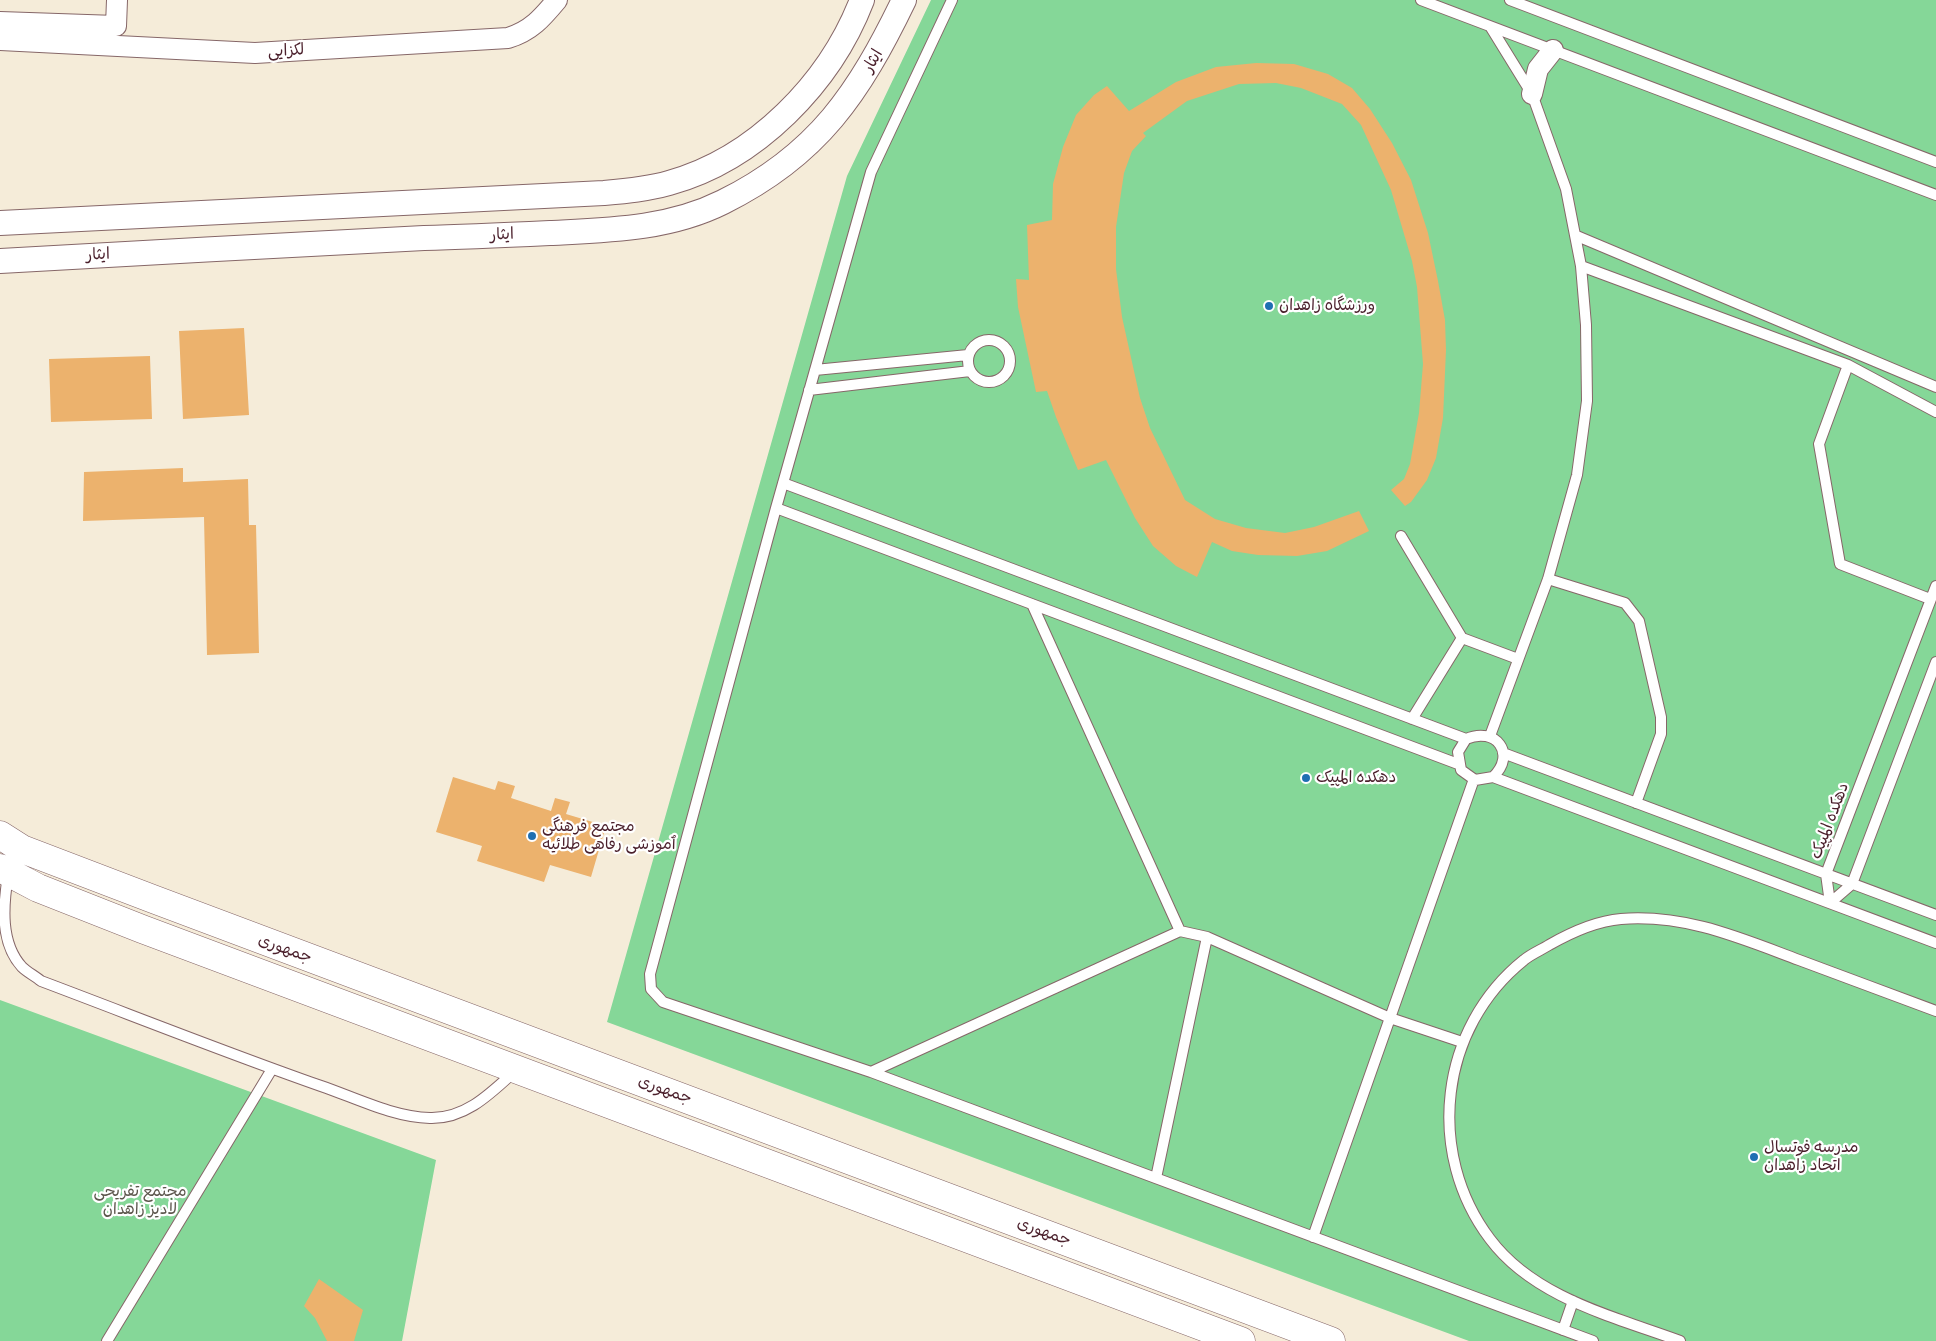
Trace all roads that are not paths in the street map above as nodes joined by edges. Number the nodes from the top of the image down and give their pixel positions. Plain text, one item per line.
1 (117, 0) edge
2 (557, 0) edge
3 (862, 0) edge
4 (904, 0) edge
5 (952, 0) edge
6 (1421, 0) edge
7 (1510, 0) edge
8 (0, 22) edge
9 (1490, 26) junction
10 (0, 40) edge
11 (1553, 50) junction
12 (1532, 94) junction
13 (1936, 162) edge
14 (1936, 195) edge
15 (0, 223) edge
16 (1576, 236) junction
17 (0, 261) edge
18 (1581, 266) junction
19 (968, 355) junction
20 (1848, 366) junction
21 (815, 370) junction
22 (970, 371) junction
23 (1936, 387) edge
24 (809, 390) junction
25 (1936, 412) edge
26 (783, 483) junction
27 (776, 508) junction
28 (1401, 536) dead end
29 (1548, 579) junction
30 (1936, 586) edge
31 (1930, 599) junction
32 (1032, 604) junction
33 (1462, 638) junction
34 (1518, 658) junction
35 (1935, 665) edge
36 (1412, 719) junction
37 (1490, 736) junction
38 (1466, 739) junction
39 (1503, 753) junction
40 (1458, 764) junction
41 (1493, 777) junction
42 (1474, 780) junction
43 (1636, 803) junction
44 (10, 858) edge
45 (1826, 874) junction
46 (1852, 884) junction
47 (1830, 903) junction
48 (1936, 916) edge
49 (1180, 931) junction
50 (1207, 937) junction
51 (1936, 943) edge
52 (1936, 1011) edge
53 (1390, 1018) junction
54 (1462, 1042) junction
55 (519, 1068) junction
56 (272, 1069) junction
57 (871, 1072) junction
58 (1156, 1178) junction
59 (1313, 1236) junction
60 (1207, 1293) junction
61 (1574, 1301) junction
62 (1195, 1324) junction
63 (1564, 1330) junction
64 (107, 1341) edge
65 (1242, 1341) edge
66 (1332, 1341) edge
67 (1594, 1341) edge
68 (1680, 1341) edge

1 - 8 street
2 - 10 street, لکزایی
3 - 15 street
4 - 17 street, ایثار
5 - 21 lane
6 - 9 lane
7 - 13 lane
9 - 11 lane
9 - 12 lane
11 - 12 street
11 - 14 lane
12 - 16 lane
16 - 18 lane
16 - 23 lane
18 - 20 lane
18 - 29 lane
19 - 21 lane
19 - 22 lane
19 - 22 lane
20 - 25 lane
20 - 31 lane
21 - 24 lane
22 - 24 lane
24 - 26 lane
26 - 27 lane
26 - 36 lane
27 - 32 lane
27 - 57 lane
28 - 33 lane
29 - 34 lane
29 - 43 lane
30 - 31 lane, دهکده المپیک
31 - 45 lane, دهکده المپیک
32 - 40 lane
32 - 49 lane
33 - 34 lane
33 - 36 lane
34 - 37 lane
35 - 46 lane
36 - 38 lane
37 - 38 lane
37 - 39 lane
38 - 40 lane
39 - 41 lane
39 - 43 lane
40 - 42 lane
41 - 42 lane
41 - 47 lane
42 - 53 lane
43 - 45 lane
44 - 55 main road, جمهوری
44 - 56 lane
44 - 60 main road, جمهوری
45 - 46 lane
45 - 47 lane, دهکده المپیک
46 - 47 lane
46 - 48 lane
47 - 51 lane
49 - 50 lane
49 - 57 lane
50 - 53 lane
50 - 58 lane
52 - 54 lane
53 - 54 lane
53 - 59 lane
54 - 61 lane
55 - 56 lane
55 - 62 main road, جمهوری
56 - 64 lane
57 - 58 lane
58 - 59 lane
59 - 63 lane
60 - 62 main road
60 - 66 main road, جمهوری
61 - 63 lane
61 - 68 lane
62 - 65 main road, جمهوری
63 - 67 lane

